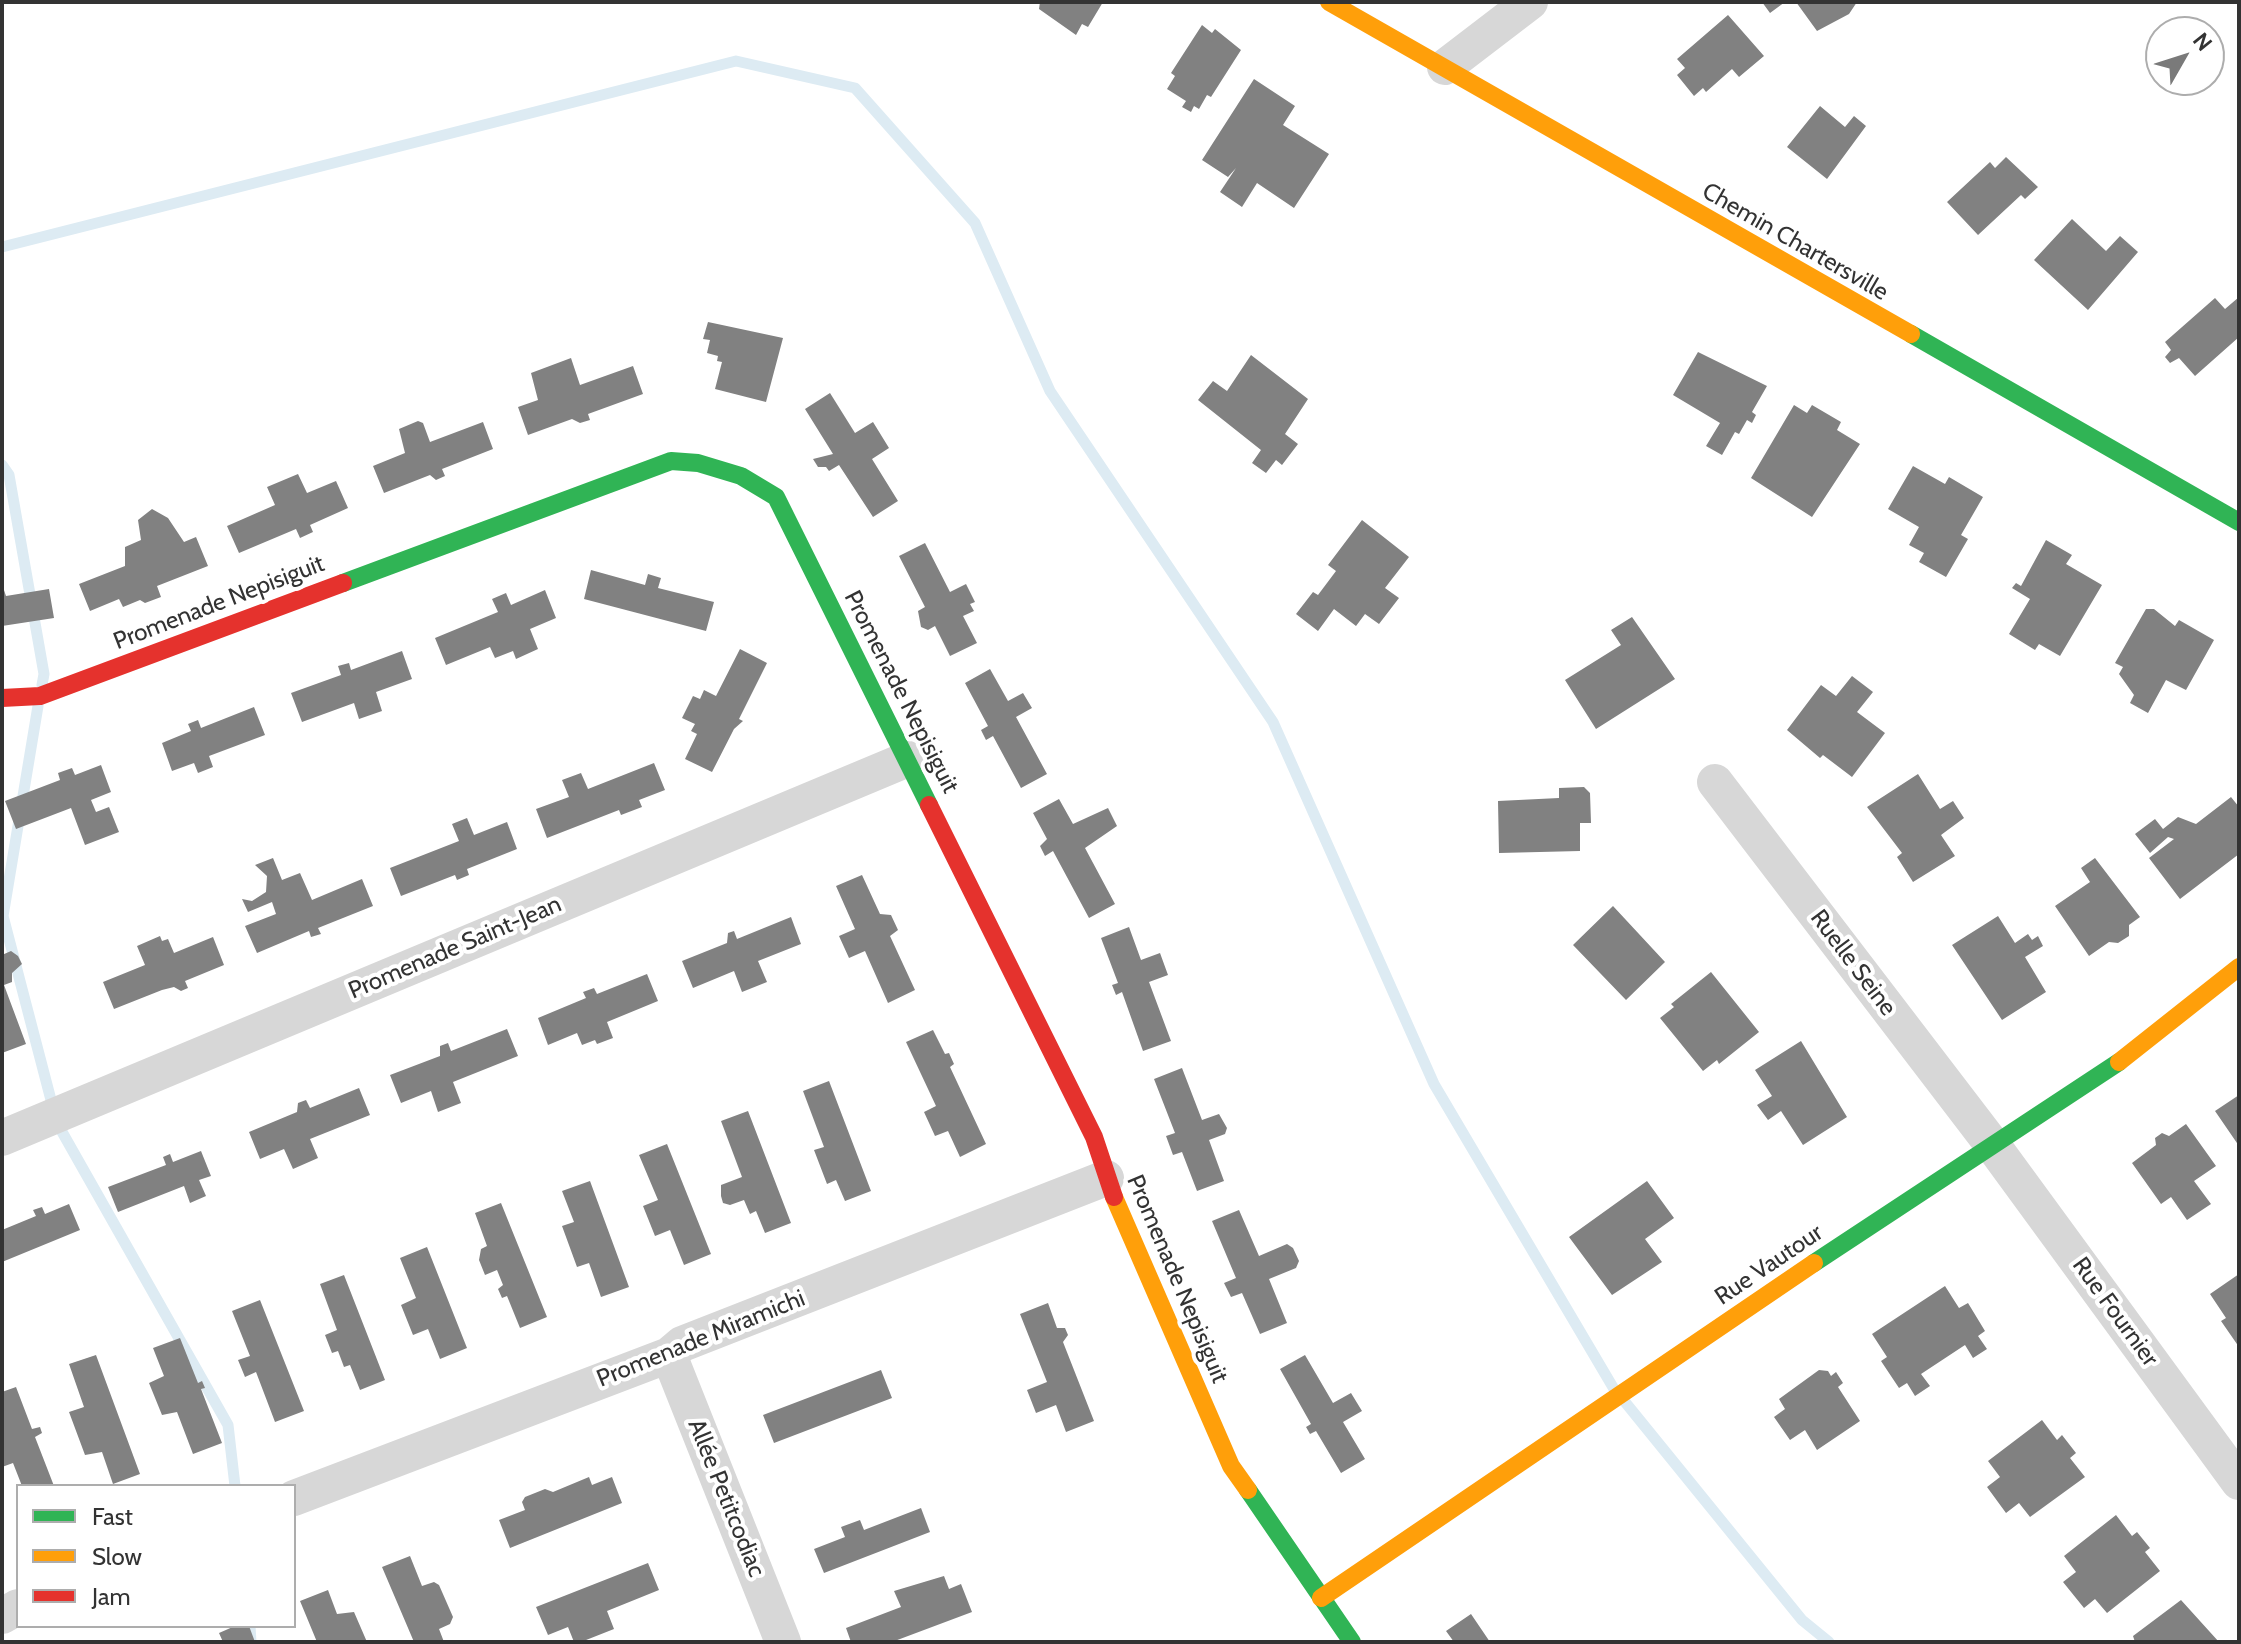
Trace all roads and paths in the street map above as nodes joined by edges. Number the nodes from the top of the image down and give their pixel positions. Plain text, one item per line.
1 (1329, 2) edge
2 (1530, 2) edge
3 (1445, 67) junction
4 (2239, 522) edge
5 (2, 698) edge
6 (908, 759) junction
7 (1715, 782) dead end
8 (2239, 967) edge
9 (2, 1138) edge
10 (1991, 1143) junction
11 (1106, 1178) junction
12 (669, 1355) junction
13 (2239, 1482) edge
14 (296, 1497) edge
15 (1321, 1598) junction
16 (783, 1642) edge
17 (1352, 1642) edge

1 - 3 street, Chemin Chartersville
2 - 3 street
3 - 4 street, Chemin Chartersville
5 - 6 street, Promenade Nepisiguit
6 - 9 street, Promenade Saint-Jean
6 - 11 street, Promenade Nepisiguit
7 - 10 street, Ruelle Seine
8 - 10 street, Rue Vautour
10 - 13 street, Rue Fournier
10 - 15 street, Rue Vautour
11 - 12 street, Promenade Miramichi
11 - 15 street, Promenade Nepisiguit
12 - 14 street, Promenade Miramichi
12 - 16 street, Allée Petitcodiac
15 - 17 street, Promenade Nepisiguit

